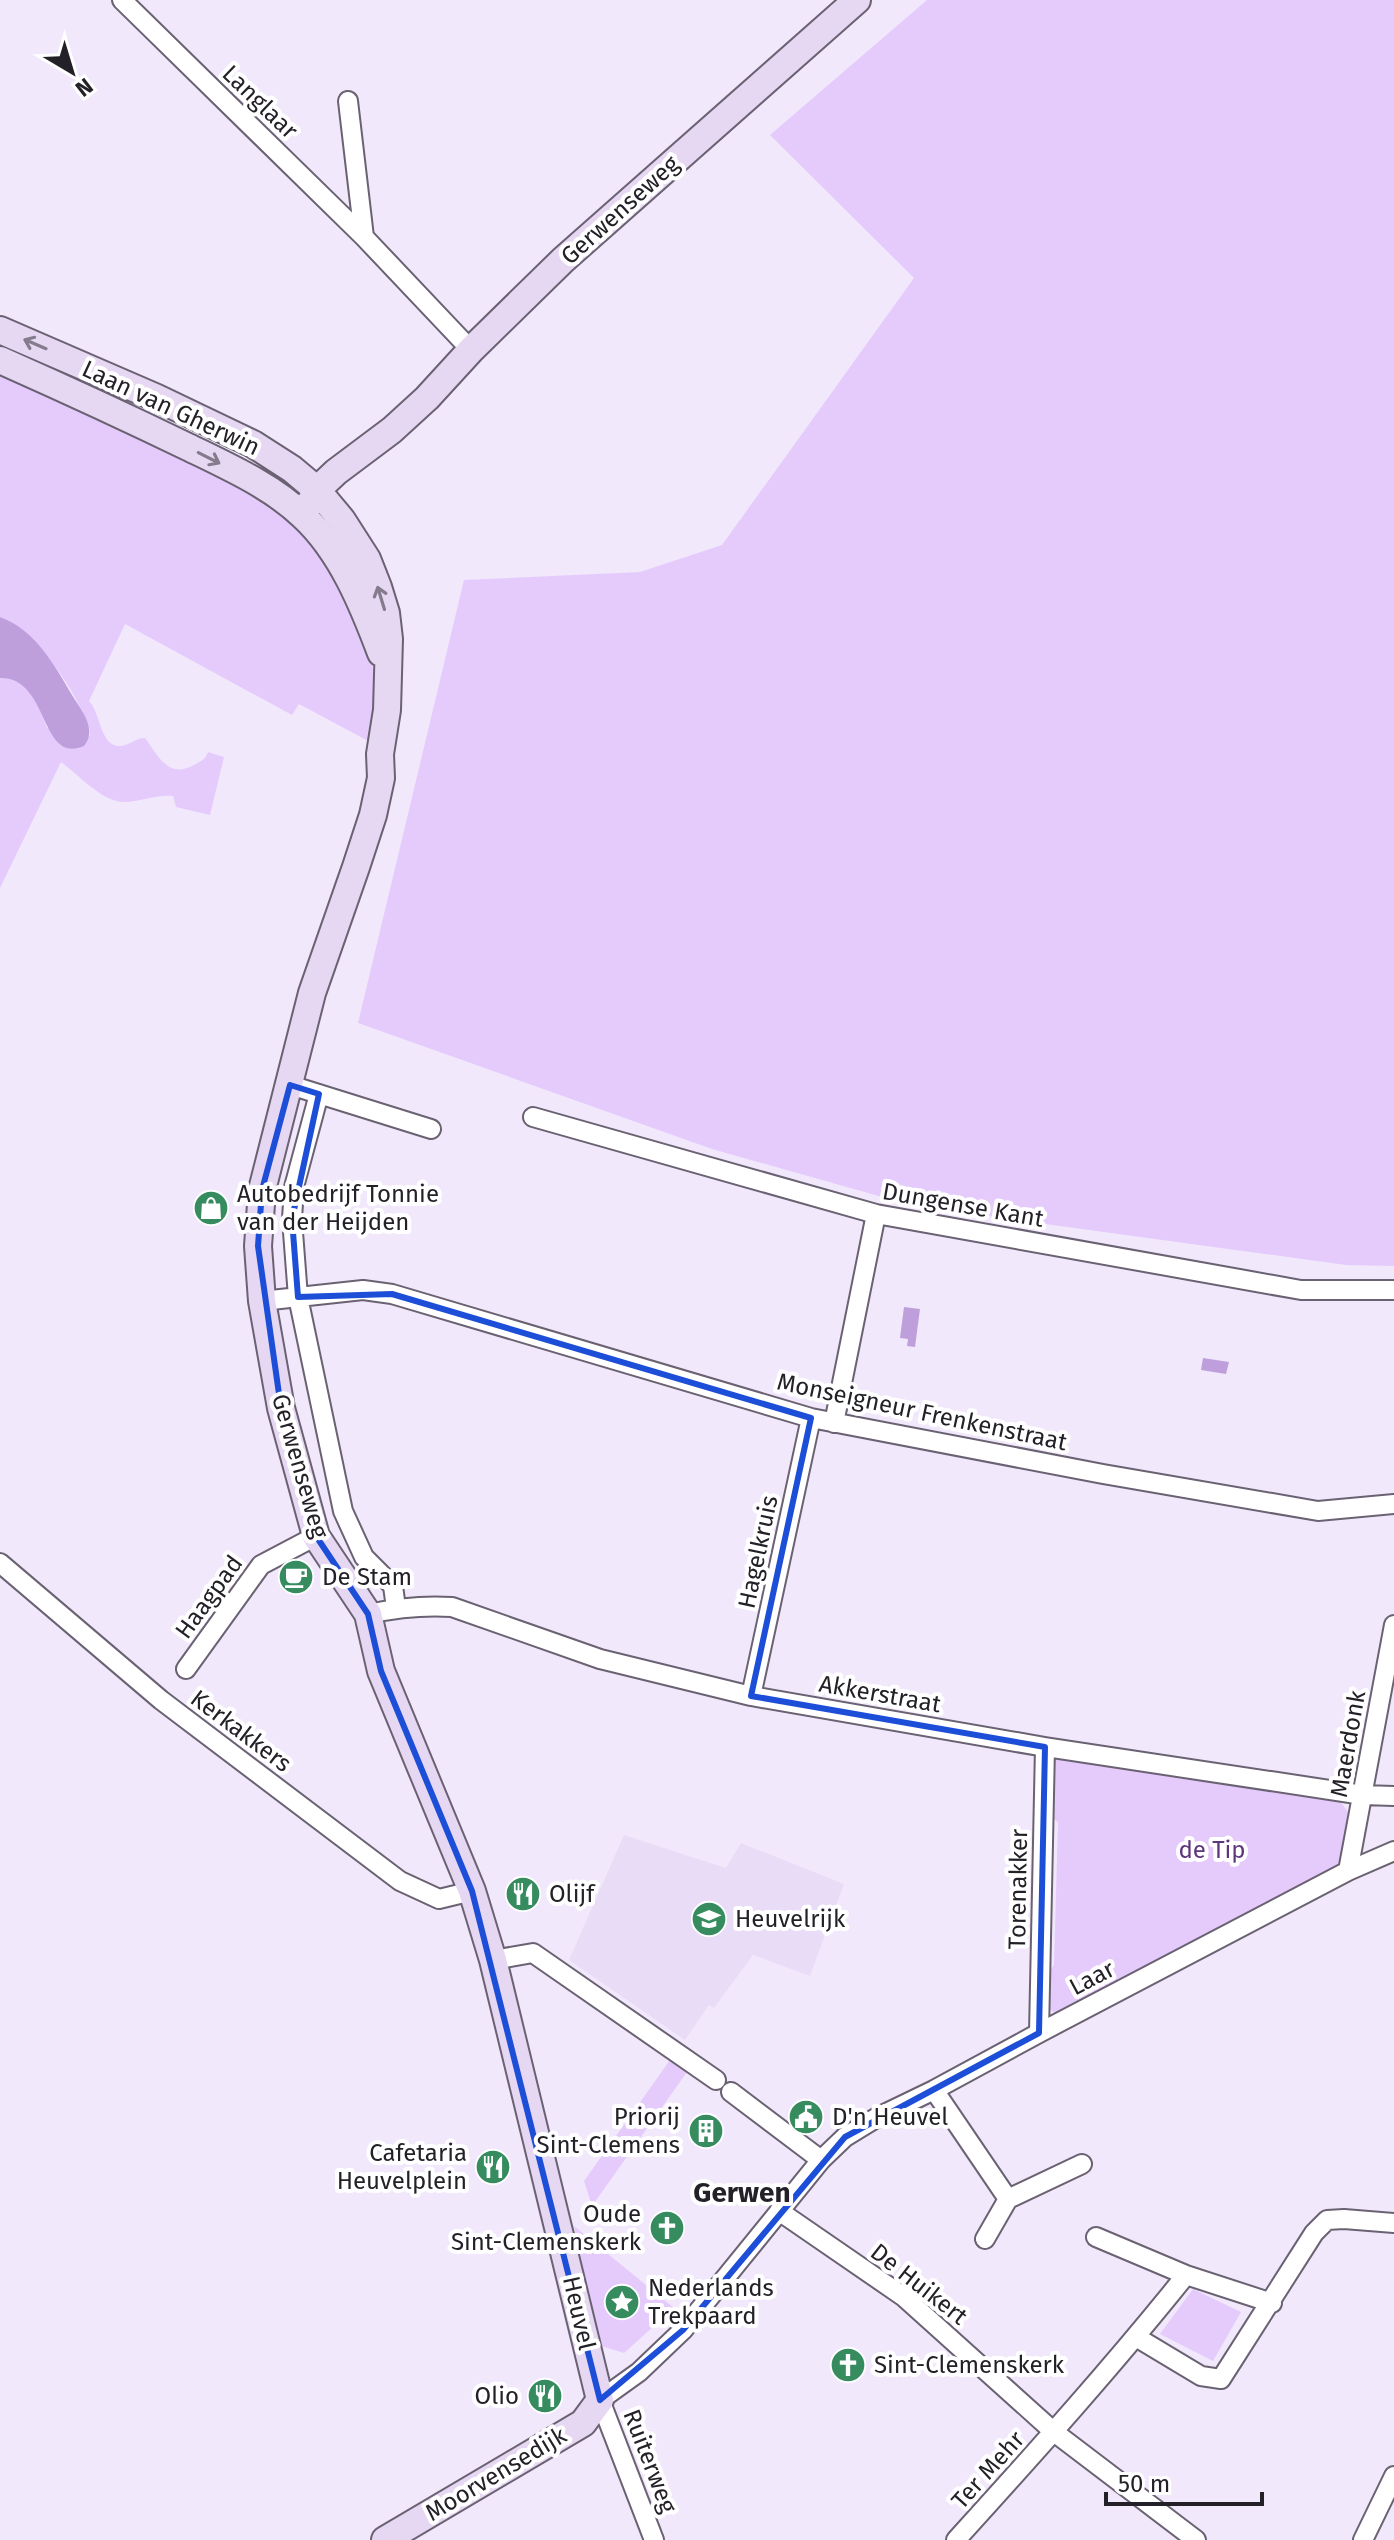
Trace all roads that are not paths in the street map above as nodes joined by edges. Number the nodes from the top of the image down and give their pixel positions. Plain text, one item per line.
1 (122, 0) edge
2 (857, 0) edge
3 (348, 101) dead end
4 (364, 237) junction
5 (0, 330) edge
6 (471, 350) junction
7 (0, 360) edge
8 (323, 497) junction
9 (303, 515) junction
10 (389, 675) junction
11 (290, 1085) junction
12 (319, 1094) junction
13 (533, 1117) dead end
14 (431, 1129) dead end
15 (876, 1214) junction
16 (1394, 1290) edge
17 (298, 1297) junction
18 (262, 1301) junction
19 (811, 1418) junction
20 (834, 1423) junction
21 (1394, 1504) edge
22 (316, 1536) junction
23 (0, 1563) edge
24 (396, 1608) junction
25 (368, 1614) junction
26 (1394, 1625) edge
27 (186, 1669) dead end
28 (751, 1696) junction
29 (1045, 1747) junction
30 (1363, 1795) junction
31 (1394, 1796) edge
32 (1394, 1851) edge
33 (1348, 1871) junction
34 (472, 1891) junction
35 (493, 1960) junction
36 (1039, 2033) junction
37 (716, 2080) dead end
38 (934, 2090) junction
39 (731, 2092) dead end
40 (821, 2160) junction
41 (1082, 2164) dead end
42 (1008, 2199) junction
43 (779, 2211) junction
44 (1394, 2223) edge
45 (1096, 2237) dead end
46 (985, 2239) dead end
47 (1186, 2275) junction
48 (1272, 2303) junction
49 (1136, 2337) junction
50 (600, 2400) junction
51 (1054, 2432) junction
52 (1394, 2476) edge
53 (1174, 2531) edge
54 (385, 2540) edge
55 (654, 2540) edge
56 (956, 2540) edge
57 (1196, 2540) edge
58 (1363, 2540) edge

1 - 4 street, Langlaar
2 - 6 street, Gerwenseweg
3 - 4 street
4 - 6 street, Langlaar
8 -> 5 street, Laan van Gherwin
6 - 8 street, Gerwenseweg
7 -> 9 street, Laan van Gherwin
8 - 9 street, Gerwenseweg
10 -> 8 street, Gerwenseweg
9 - 10 street, Gerwenseweg
10 - 11 street, Gerwenseweg
11 - 12 street
11 - 18 street, Gerwenseweg
12 - 14 street
12 - 17 street, Gerwenseweg
13 - 15 street, Dungense Kant
15 - 16 street, Dungense Kant
15 - 20 street
17 - 18 street, Monseigneur Frenkenstraat
17 - 19 street, Monseigneur Frenkenstraat
17 - 24 street, Gerwenseweg
18 - 22 street, Gerwenseweg
19 - 20 street, Monseigneur Frenkenstraat
19 - 28 street, Hagelkruis
20 - 21 street, Monseigneur Frenkenstraat
22 - 25 street, Gerwenseweg
22 - 27 street, Haagpad
23 - 34 street, Kerkakkers
24 - 25 street, Akkerstraat
24 - 28 street, Akkerstraat
25 - 34 street, Gerwenseweg
26 - 30 street, Maerdonk
28 - 29 street, Akkerstraat
29 - 30 street, Akkerstraat
29 - 36 street, Torenakker
30 - 31 street, Akkerstraat
30 - 33 street, Maerdonk
32 - 33 street, Laar
33 - 36 street, Laar
34 - 35 street, Gerwenseweg
35 - 37 street
35 - 50 street, Heuvel
36 - 38 street, Laar
38 - 40 street, Laar
38 - 42 street
39 - 40 street
40 - 43 street
41 - 42 street
42 - 46 street
43 - 50 street
43 - 51 street, De Huikert
44 - 48 street
45 - 47 street
47 - 48 street
47 - 49 street, Ter Mehr
48 - 49 street
49 - 51 street, Ter Mehr
50 - 54 street, Moorvensedijk
50 - 55 street, Ruiterweg
51 - 53 street, De Huikert
51 - 56 street, Ter Mehr
52 - 58 street
53 - 57 street, De Huikert

